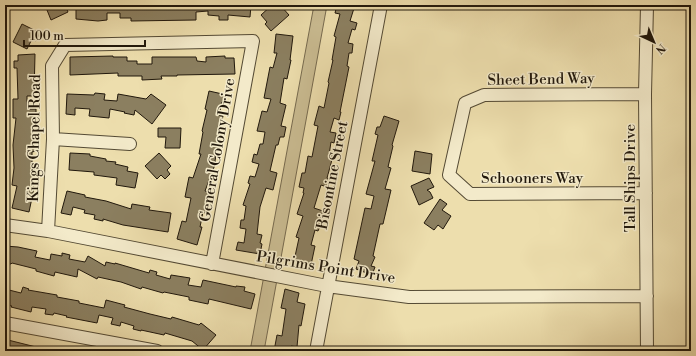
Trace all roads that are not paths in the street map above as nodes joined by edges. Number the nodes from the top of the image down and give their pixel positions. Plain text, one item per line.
1 (381, 5) edge
2 (647, 5) edge
3 (253, 41) joint
4 (645, 94) junction
5 (52, 139) junction
6 (130, 144) dead end
7 (454, 151) joint
8 (646, 193) junction
9 (5, 225) edge
10 (48, 231) junction
11 (212, 264) junction
12 (327, 286) junction
13 (647, 296) junction
14 (5, 323) edge
15 (157, 351) edge
16 (316, 351) edge
17 (647, 351) edge

1 - 12 street, Bisontine Street
2 - 4 street, Tall Ships Drive
3 - 5 street, Kings Chapel Road
3 - 11 street, General Colony Drive
4 - 7 street, Sheet Bend Way
4 - 8 street, Tall Ships Drive
5 - 6 street
5 - 10 street, Kings Chapel Road
7 - 8 street, Schooners Way
8 - 13 street, Tall Ships Drive
9 - 10 street, Pilgrims Point Drive
10 - 11 street, Pilgrims Point Drive
11 - 12 street, Pilgrims Point Drive
12 - 13 street, Pilgrims Point Drive
12 - 16 street, Bisontine Street
13 - 17 street, Tall Ships Drive
14 - 15 street

